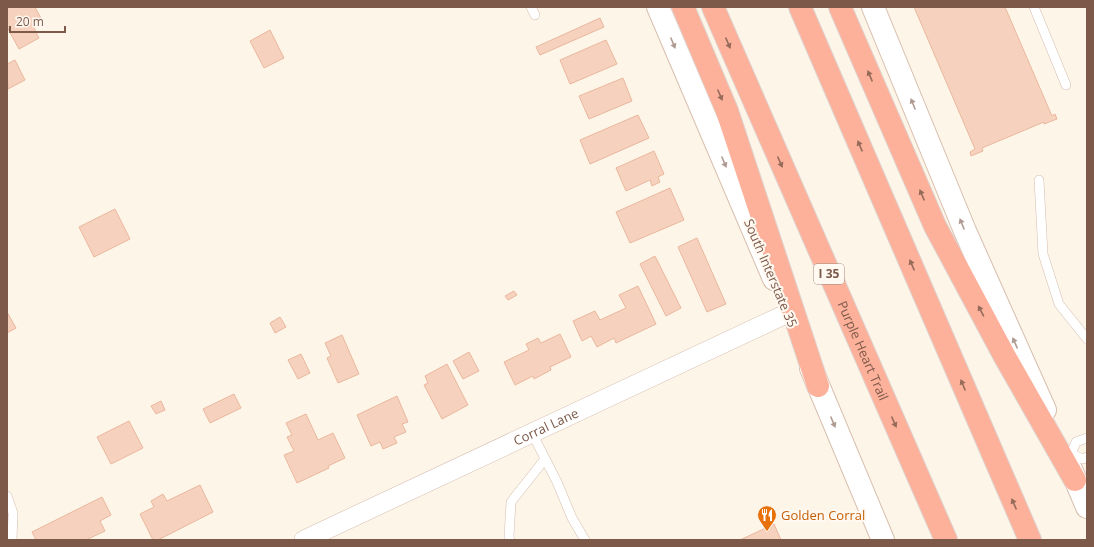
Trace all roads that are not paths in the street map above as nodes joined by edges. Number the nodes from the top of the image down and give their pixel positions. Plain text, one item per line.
1 (658, 7) edge
2 (683, 7) edge
3 (713, 7) edge
4 (800, 7) edge
5 (840, 7) edge
6 (874, 7) edge
7 (1034, 7) edge
8 (1066, 86) dead end
9 (1040, 180) dead end
10 (788, 313) junction
11 (1087, 339) edge
12 (818, 386) junction
13 (532, 433) junction
14 (1087, 438) edge
15 (1074, 456) edge
16 (545, 459) junction
17 (1075, 480) junction
18 (7, 496) edge
19 (1087, 507) edge
20 (12, 540) edge
21 (304, 540) edge
22 (510, 540) edge
23 (585, 540) edge
24 (883, 540) edge
25 (946, 540) edge
26 (1030, 540) edge

1 -> 10 main road, South Interstate 35
2 -> 12 highway
3 -> 25 highway, Purple Heart Trail / I 35
26 -> 4 highway
17 -> 5 highway
15 -> 6 main road
7 - 8 lane
9 - 11 lane
10 - 12 main road, South Interstate 35
10 - 13 street, Corral Lane
12 -> 24 main road, South Interstate 35
13 - 16 lane
13 - 21 street, Corral Lane
14 - 15 lane
15 - 17 main road
16 - 22 lane
16 - 23 lane
17 - 19 main road
18 - 20 lane

